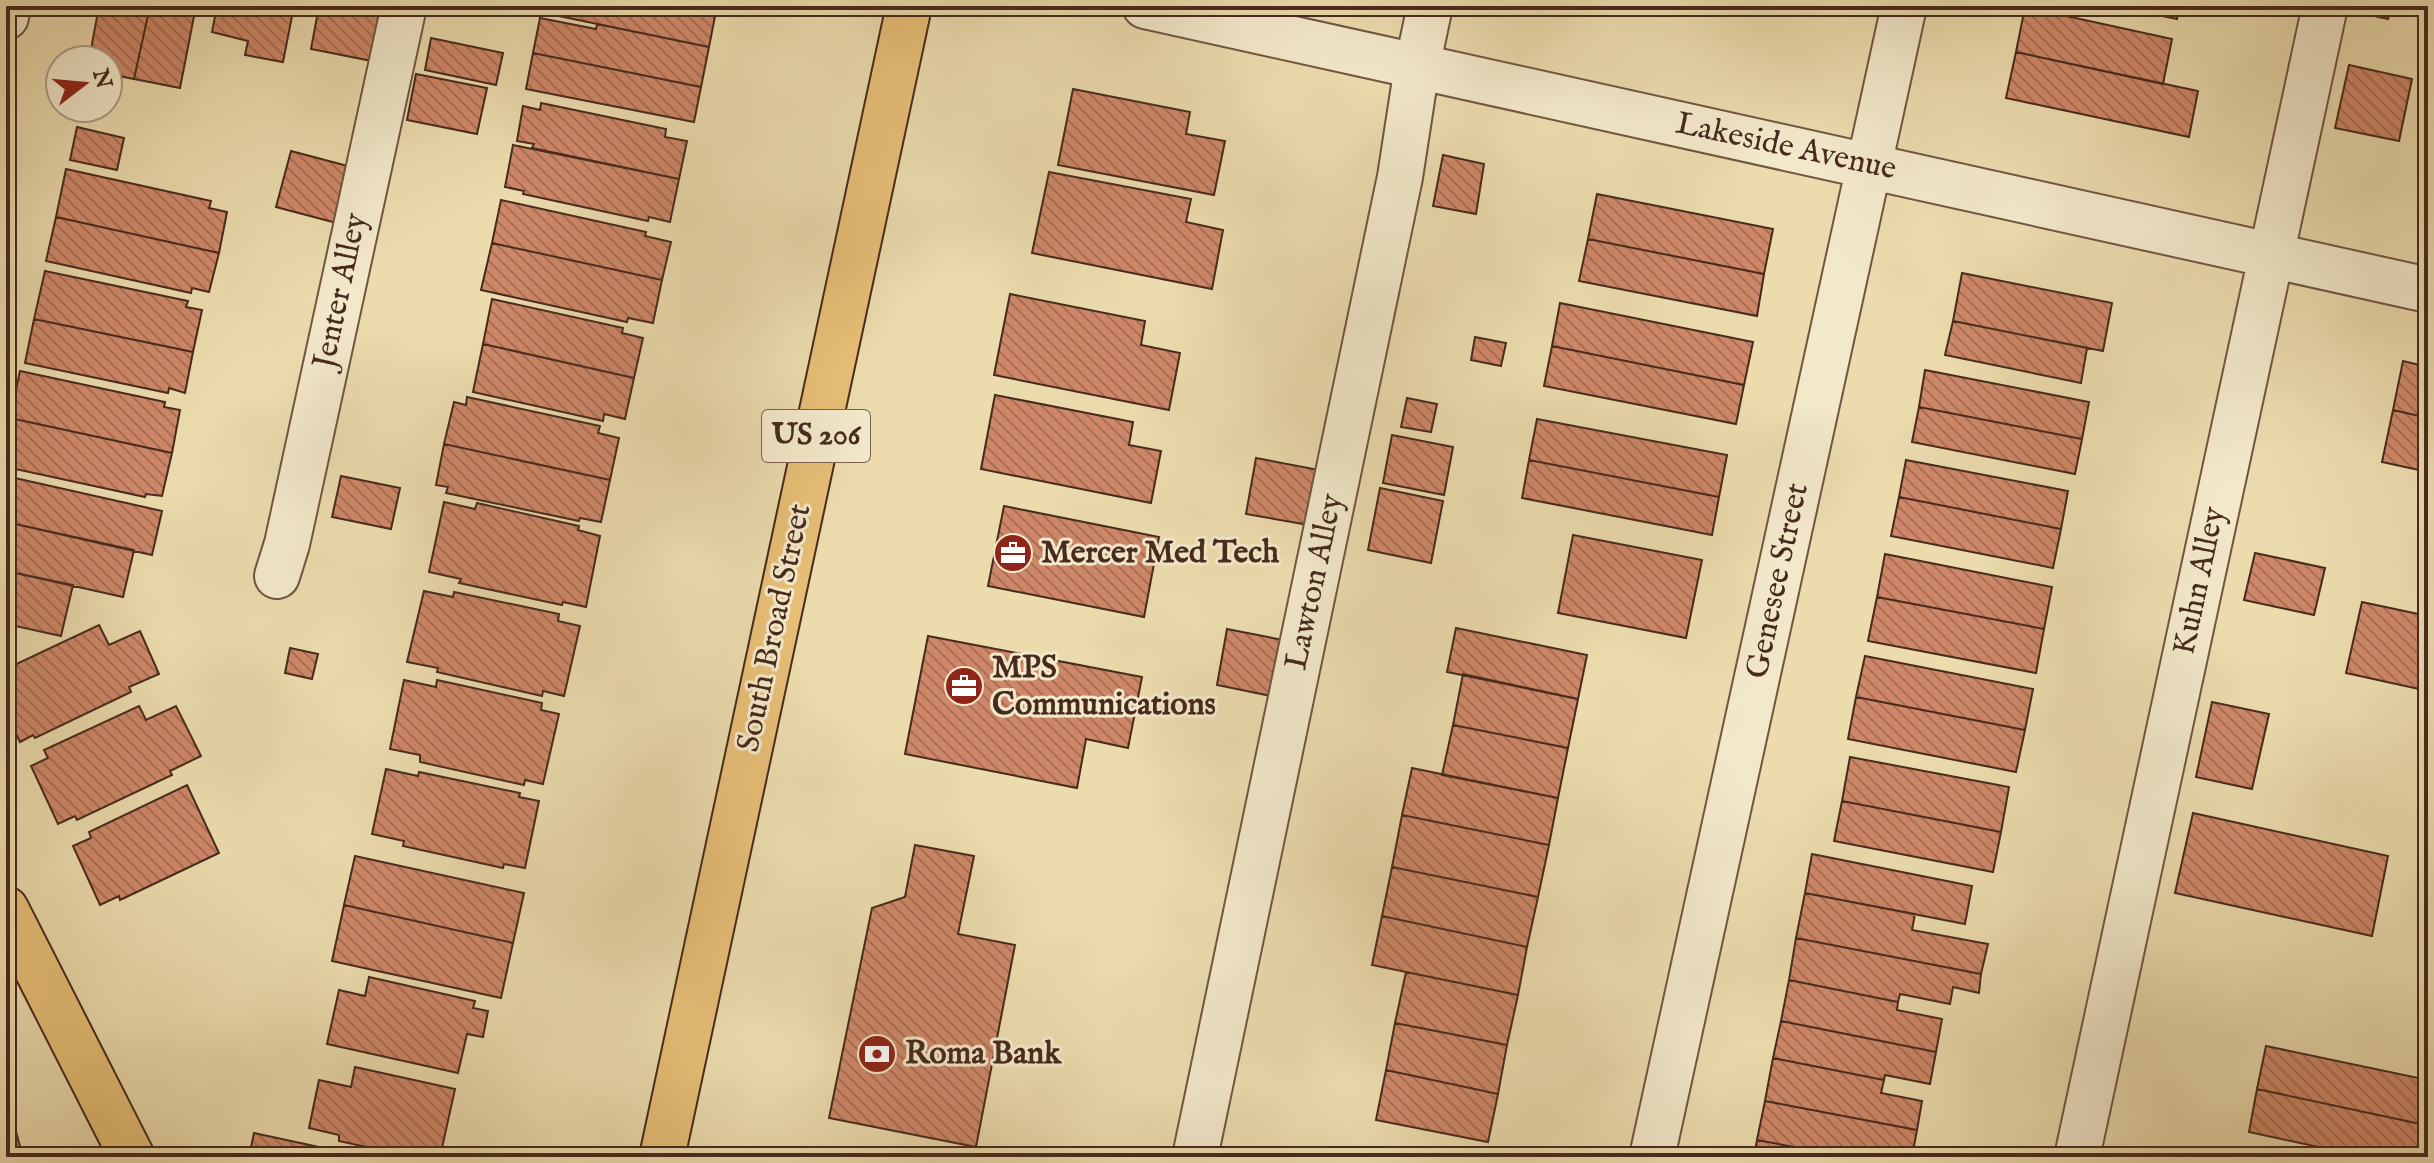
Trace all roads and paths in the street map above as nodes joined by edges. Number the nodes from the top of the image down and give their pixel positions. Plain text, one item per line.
1 (8, 6) edge
2 (404, 6) edge
3 (909, 6) edge
4 (1145, 6) edge
5 (1430, 6) edge
6 (1904, 6) edge
7 (2325, 6) edge
8 (6, 17) edge
9 (1417, 67) junction
10 (1869, 165) junction
11 (2270, 256) junction
12 (2428, 290) edge
13 (277, 576) dead end
14 (6, 909) edge
15 (132, 1157) edge
16 (662, 1157) edge
17 (1195, 1157) edge
18 (1652, 1157) edge
19 (2077, 1157) edge

1 - 8 street
2 - 13 street, Jenter Alley
3 - 16 main road, South Broad Street / US 206
4 - 9 street, Lakeside Avenue
5 - 9 street, Lawton Alley
6 - 10 street, Genesee Street
7 - 11 street, Kuhn Alley
9 - 10 street, Lakeside Avenue
9 - 17 street, Lawton Alley
10 - 11 street, Lakeside Avenue
10 - 18 street, Genesee Street
11 - 12 street, Lakeside Avenue
11 - 19 street, Kuhn Alley
14 - 15 main road

